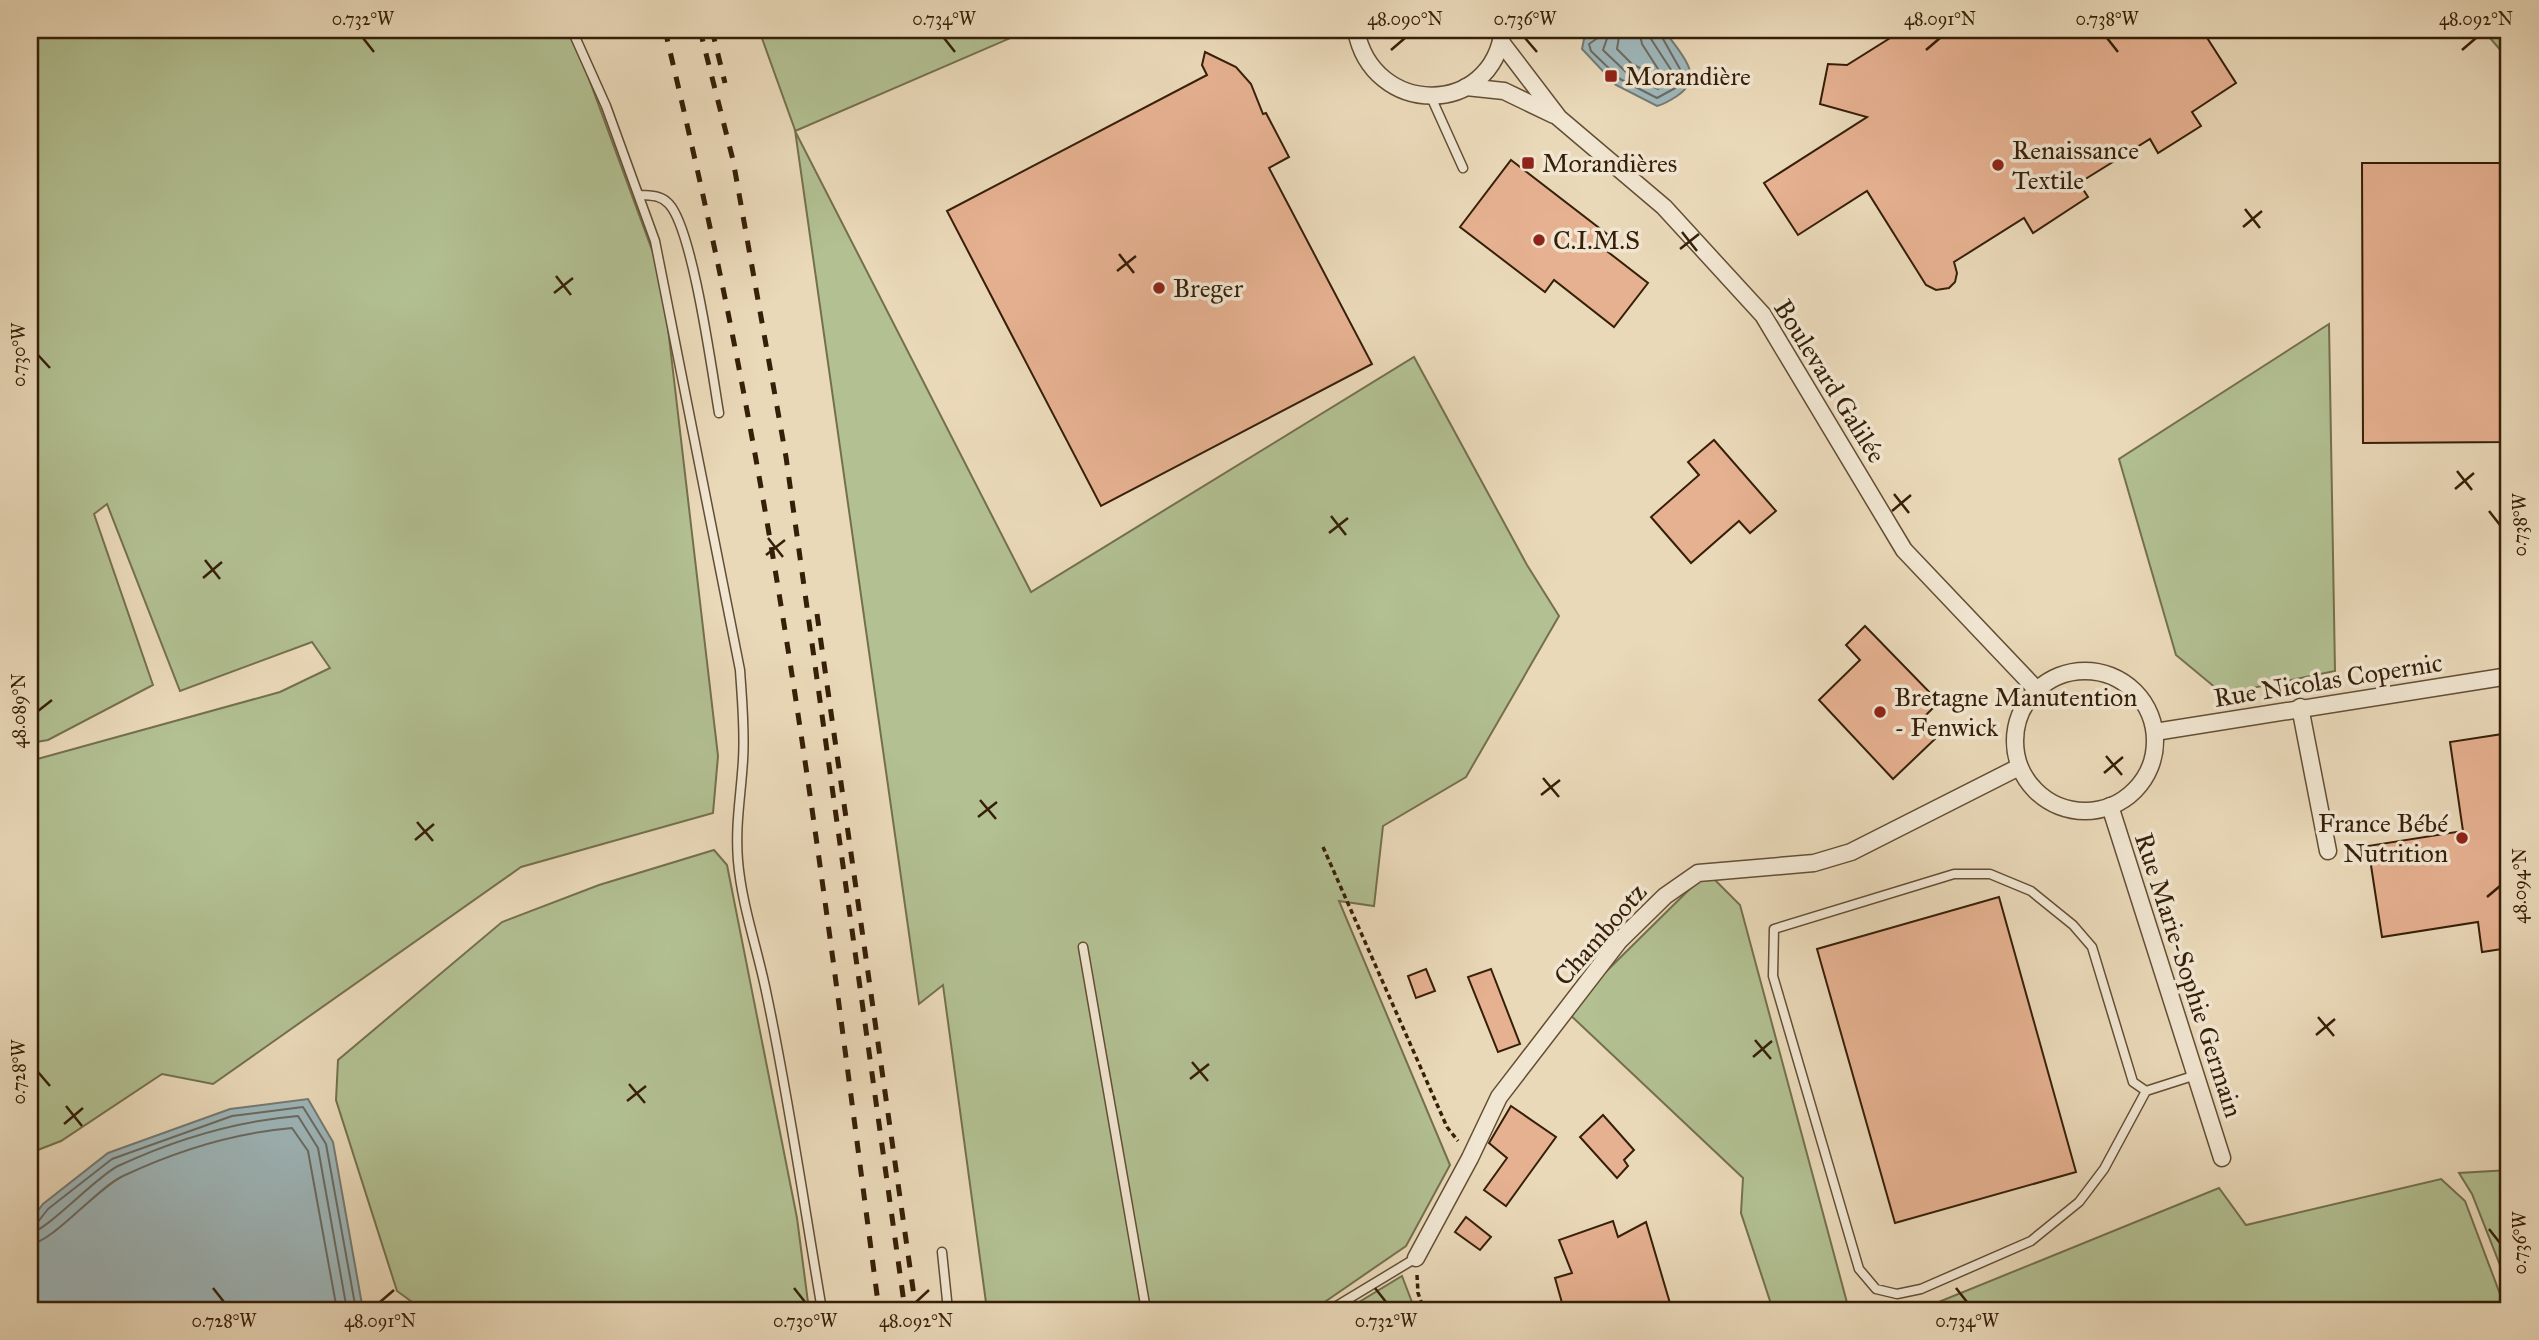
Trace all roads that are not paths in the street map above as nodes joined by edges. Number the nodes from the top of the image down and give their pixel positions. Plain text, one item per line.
1 (572, 30) edge
2 (1356, 30) edge
3 (1502, 36) edge
4 (1466, 87) junction
5 (1431, 97) junction
6 (1559, 118) junction
7 (1463, 168) dead end
8 (640, 195) junction
9 (719, 413) dead end
10 (2509, 676) edge
11 (2036, 689) junction
12 (2301, 707) junction
13 (2155, 733) junction
14 (2019, 767) junction
15 (2110, 806) junction
16 (2328, 851) dead end
17 (1083, 947) dead end
18 (2196, 1075) junction
19 (2146, 1091) junction
20 (2222, 1158) dead end
21 (942, 1252) dead end
22 (1416, 1258) joint
23 (822, 1310) edge
24 (948, 1310) edge
25 (1146, 1310) edge
26 (1330, 1310) edge

1 - 8 lane
2 - 5 street
3 - 4 street
3 - 6 street, Boulevard Galilée
4 - 5 street
4 - 6 street, Boulevard Galilée
5 - 7 lane
6 - 11 street, Boulevard Galilée
8 - 9 lane
8 - 23 lane
10 - 12 street, Rue Nicolas Copernic
11 - 13 street
11 - 14 street
12 - 13 street, Rue Nicolas Copernic
12 - 16 street
13 - 15 street
14 - 15 street
14 - 22 street, Chambootz
15 - 18 street, Rue Marie-Sophie Germain
17 - 25 lane
18 - 19 lane
18 - 20 street, Rue Marie-Sophie Germain
19 - 19 lane
21 - 24 lane
22 - 26 lane

